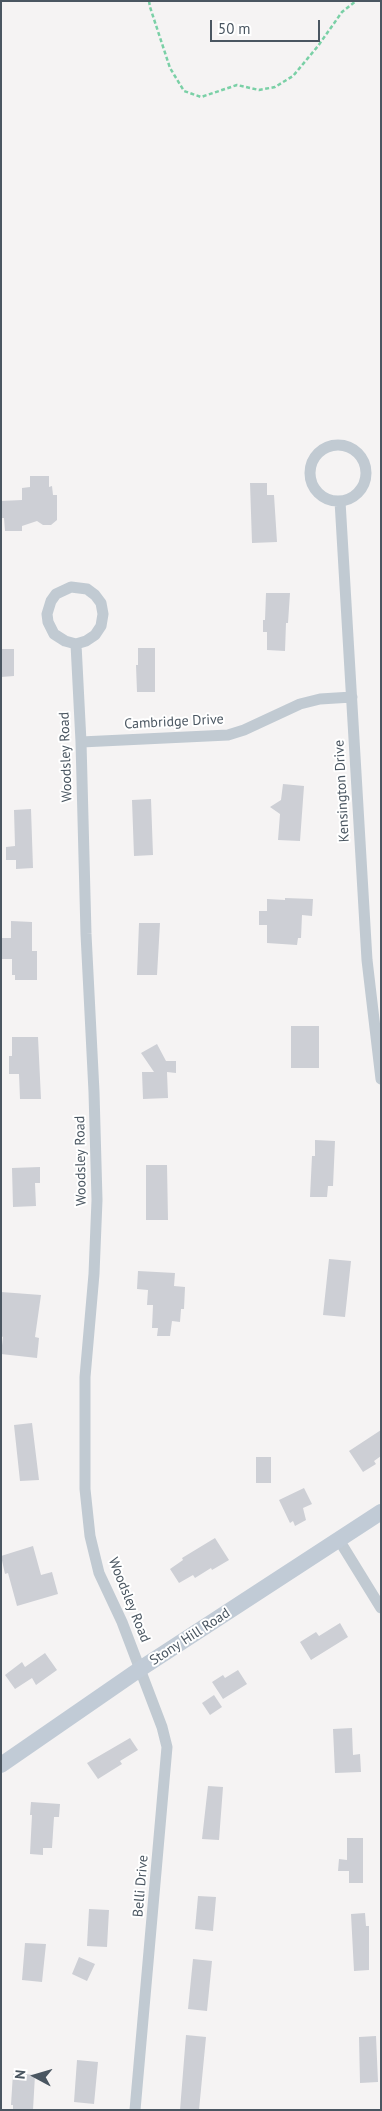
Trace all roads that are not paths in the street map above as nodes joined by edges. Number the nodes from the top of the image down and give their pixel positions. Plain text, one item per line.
1 (340, 501) junction
2 (76, 644) junction
3 (352, 697) junction
4 (81, 742) junction
5 (381, 1079) edge
6 (381, 1512) edge
7 (338, 1540) junction
8 (381, 1608) edge
9 (140, 1669) junction
10 (1, 1765) edge
11 (135, 2110) edge

1 - 1 street
1 - 3 street, Kensington Drive
2 - 2 street
2 - 4 street, Woodsley Road
3 - 4 street, Cambridge Drive
3 - 5 street, Kensington Drive
4 - 9 street, Woodsley Road
6 - 7 main road, Stony Hill Road
7 - 8 street
7 - 9 main road, Stony Hill Road
9 - 10 main road, Stony Hill Road
9 - 11 street, Belli Drive

